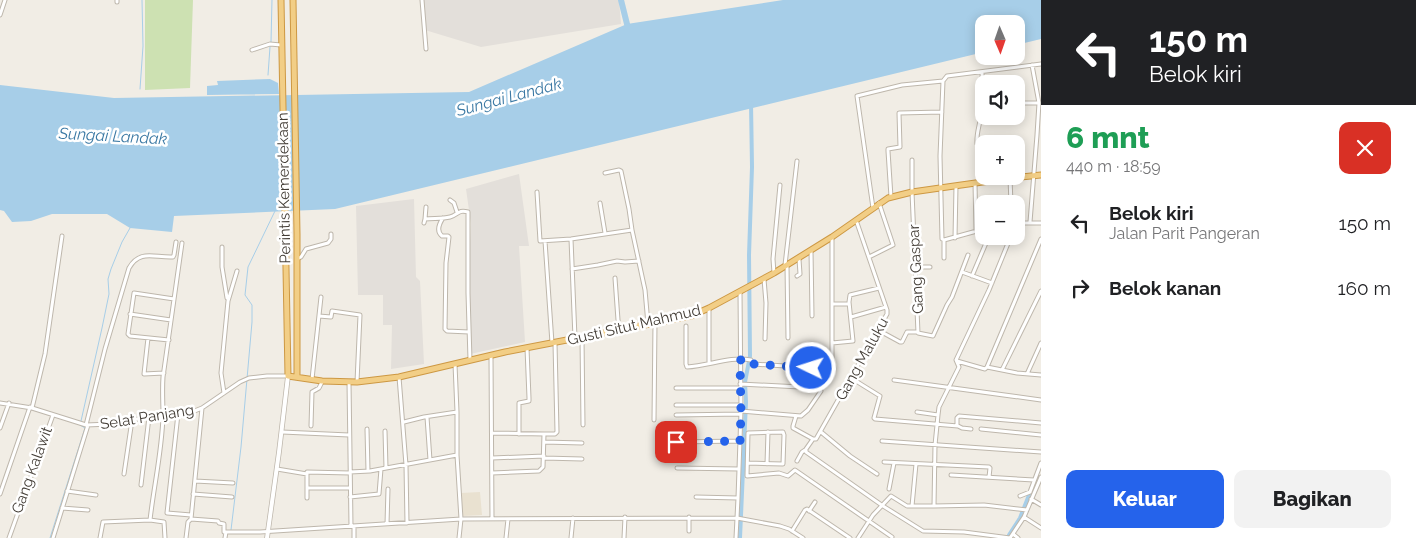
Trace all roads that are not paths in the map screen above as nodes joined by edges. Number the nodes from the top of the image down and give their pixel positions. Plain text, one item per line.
1 (5, 0) edge
2 (280, 0) edge
3 (293, 0) edge
4 (422, 0) edge
5 (0, 16) edge
6 (282, 48) junction
7 (426, 49) dead end
8 (252, 50) dead end
9 (1041, 64) edge
10 (1032, 65) junction
11 (982, 72) junction
12 (982, 75) edge
13 (943, 82) junction
14 (1025, 103) edge
15 (1039, 104) junction
16 (942, 112) junction
17 (912, 160) dead end
18 (798, 161) dead end
19 (605, 173) dead end
20 (1034, 175) junction
21 (1041, 175) edge
22 (1025, 176) edge
23 (975, 183) edge
24 (780, 185) dead end
25 (956, 185) junction
26 (940, 188) junction
27 (537, 192) dead end
28 (912, 192) junction
29 (891, 198) junction
30 (450, 200) dead end
31 (600, 203) dead end
32 (879, 203) junction
33 (426, 207) dead end
34 (873, 208) junction
35 (457, 212) junction
36 (443, 217) junction
37 (856, 220) junction
38 (1025, 222) edge
39 (1030, 222) junction
40 (1041, 223) edge
41 (632, 230) junction
42 (975, 231) edge
43 (605, 233) junction
44 (331, 234) dead end
45 (62, 236) dead end
46 (832, 237) junction
47 (955, 238) junction
48 (571, 239) junction
49 (1041, 239) edge
50 (944, 240) junction
51 (545, 241) junction
52 (176, 242) dead end
53 (182, 242) dead end
54 (985, 245) edge
55 (1007, 245) edge
56 (222, 247) dead end
57 (812, 249) junction
58 (968, 256) dead end
59 (799, 257) junction
60 (869, 257) junction
61 (944, 258) dead end
62 (297, 259) junction
63 (639, 262) junction
64 (786, 265) junction
65 (930, 267) dead end
66 (916, 268) junction
67 (572, 269) junction
68 (236, 272) dead end
69 (962, 272) junction
70 (774, 273) junction
71 (297, 274) junction
72 (797, 276) dead end
73 (972, 276) junction
74 (286, 278) junction
75 (615, 278) dead end
76 (764, 278) junction
77 (992, 284) junction
78 (879, 288) junction
79 (742, 290) junction
80 (1041, 291) edge
81 (321, 297) dead end
82 (174, 299) junction
83 (228, 301) junction
84 (832, 304) junction
85 (849, 304) junction
86 (886, 307) junction
87 (709, 308) junction
88 (130, 314) junction
89 (319, 316) junction
90 (812, 316) dead end
91 (851, 317) junction
92 (171, 320) junction
93 (655, 323) junction
94 (648, 324) junction
95 (686, 326) dead end
96 (620, 330) junction
97 (878, 330) junction
98 (469, 332) junction
99 (918, 332) junction
100 (582, 337) junction
101 (148, 338) junction
102 (788, 338) dead end
103 (575, 339) junction
104 (765, 339) dead end
105 (169, 340) junction
106 (554, 343) junction
107 (832, 343) junction
108 (1041, 343) edge
109 (527, 348) junction
110 (491, 356) junction
111 (470, 360) junction
112 (740, 360) junction
113 (956, 360) junction
114 (455, 363) junction
115 (709, 363) junction
116 (987, 367) junction
117 (1002, 370) junction
118 (164, 373) junction
119 (1027, 374) junction
120 (1041, 375) edge
121 (288, 376) junction
122 (399, 376) junction
123 (297, 378) junction
124 (851, 378) junction
125 (312, 380) junction
126 (894, 380) dead end
127 (322, 381) junction
128 (349, 381) junction
129 (357, 382) junction
130 (742, 384) junction
131 (676, 388) dead end
132 (740, 388) junction
133 (949, 388) junction
134 (224, 394) junction
135 (1041, 400) edge
136 (0, 403) edge
137 (9, 404) junction
138 (676, 405) dead end
139 (741, 405) junction
140 (31, 408) junction
141 (202, 408) junction
142 (457, 412) junction
143 (743, 412) junction
144 (917, 412) dead end
145 (53, 414) junction
146 (178, 414) junction
147 (676, 414) dead end
148 (938, 414) junction
149 (163, 415) junction
150 (796, 416) junction
151 (150, 417) junction
152 (427, 417) junction
153 (132, 420) junction
154 (654, 420) dead end
155 (404, 422) junction
156 (1041, 423) edge
157 (84, 424) junction
158 (936, 424) junction
159 (583, 425) dead end
160 (311, 426) dead end
161 (956, 426) junction
162 (0, 428) edge
163 (367, 429) dead end
164 (972, 429) dead end
165 (982, 429) dead end
166 (385, 431) dead end
167 (282, 432) junction
168 (768, 432) junction
169 (821, 432) junction
170 (492, 433) junction
171 (520, 434) junction
172 (544, 434) junction
173 (349, 435) junction
174 (1041, 435) edge
175 (813, 439) junction
176 (740, 441) junction
177 (882, 441) dead end
178 (544, 442) junction
179 (676, 442) dead end
180 (582, 443) dead end
181 (935, 446) junction
182 (806, 449) junction
183 (1041, 452) edge
184 (457, 455) junction
185 (544, 457) junction
186 (492, 458) junction
187 (740, 458) junction
188 (747, 458) junction
189 (582, 459) dead end
190 (430, 460) junction
191 (797, 461) dead end
192 (884, 462) dead end
193 (748, 463) junction
194 (894, 463) junction
195 (1041, 463) edge
196 (767, 464) junction
197 (916, 464) junction
198 (935, 464) junction
199 (406, 465) junction
200 (383, 468) junction
201 (677, 468) dead end
202 (277, 469) junction
203 (739, 469) junction
204 (368, 471) junction
205 (350, 472) junction
206 (124, 474) dead end
207 (307, 474) junction
208 (492, 474) junction
209 (877, 474) dead end
210 (951, 475) dead end
211 (989, 477) junction
212 (1041, 477) edge
213 (1034, 480) junction
214 (195, 481) junction
215 (233, 483) dead end
216 (1040, 483) edge
217 (142, 485) dead end
218 (307, 488) junction
219 (350, 488) junction
220 (388, 489) dead end
221 (889, 489) dead end
222 (67, 491) junction
223 (0, 494) edge
224 (193, 494) junction
225 (96, 495) dead end
226 (1032, 495) junction
227 (1020, 496) dead end
228 (232, 497) dead end
229 (350, 497) junction
230 (696, 497) dead end
231 (307, 498) dead end
232 (738, 498) junction
233 (815, 502) dead end
234 (1041, 504) edge
235 (883, 506) junction
236 (912, 506) junction
237 (934, 506) junction
238 (62, 508) junction
239 (1024, 509) junction
240 (88, 510) dead end
241 (809, 511) junction
242 (191, 517) junction
243 (625, 517) junction
244 (1024, 517) junction
245 (573, 518) junction
246 (689, 518) junction
247 (738, 518) junction
248 (461, 519) junction
249 (492, 519) junction
250 (508, 519) junction
251 (150, 520) junction
252 (868, 522) junction
253 (407, 523) junction
254 (388, 524) junction
255 (352, 526) junction
256 (1041, 528) edge
257 (267, 531) junction
258 (689, 531) dead end
259 (792, 531) junction
260 (227, 532) junction
261 (1013, 534) junction
262 (843, 536) edge
263 (9, 538) edge
264 (53, 538) edge
265 (100, 538) edge
266 (165, 538) edge
267 (186, 538) edge
268 (226, 538) edge
269 (267, 538) edge
270 (354, 538) edge
271 (459, 538) edge
272 (506, 538) edge
273 (570, 538) edge
274 (624, 538) edge
275 (736, 538) edge
276 (803, 538) edge
277 (850, 538) edge
278 (858, 538) edge
279 (892, 538) edge
280 (1010, 538) edge
281 (1018, 538) edge

1 - 5 street
2 - 6 highway, Perintis Kemerdekaan
3 - 62 highway
4 - 7 street
6 - 8 street
6 - 74 highway, Perintis Kemerdekaan
9 - 10 street
10 - 11 street
10 - 15 street
11 - 12 street
11 - 13 street
13 - 16 street
13 - 34 street
14 - 15 street
15 - 20 street
16 - 26 street
16 - 29 street
17 - 28 street, Gang Gaspar
18 - 64 street
19 - 41 street
20 - 21 highway, Gusti Situt Mahmud
20 - 22 highway, Gusti Situt Mahmud
20 - 39 street
23 - 25 highway, Gusti Situt Mahmud
24 - 70 street
25 - 26 highway, Gusti Situt Mahmud
25 - 47 street
26 - 28 highway, Gusti Situt Mahmud
26 - 50 street
27 - 51 street
28 - 29 highway, Gusti Situt Mahmud
28 - 66 street, Gang Gaspar
29 - 32 highway, Gusti Situt Mahmud
30 - 35 street
31 - 43 street
32 - 34 highway, Gusti Situt Mahmud
32 - 60 street
33 - 36 street
34 - 37 highway, Gusti Situt Mahmud
35 - 36 street
35 - 98 street
36 - 98 street
37 - 46 highway, Gusti Situt Mahmud
37 - 60 street, Gang Maluku
38 - 39 street
39 - 40 street
41 - 43 street
41 - 63 street
42 - 47 street
43 - 48 street
44 - 62 street
45 - 140 street
46 - 57 highway, Gusti Situt Mahmud
46 - 84 street
47 - 50 street
48 - 51 street
48 - 67 street
49 - 116 street
50 - 61 street
51 - 106 street
52 - 157 street
53 - 82 street
54 - 73 street
55 - 77 street
56 - 83 street
57 - 59 highway, Gusti Situt Mahmud
57 - 90 street
58 - 69 street
59 - 64 highway, Gusti Situt Mahmud
59 - 72 street
60 - 78 street, Gang Maluku
62 - 71 highway
63 - 67 street
63 - 94 street
64 - 70 highway, Gusti Situt Mahmud
64 - 102 street
65 - 66 street
66 - 99 street, Gang Gaspar
67 - 103 street
68 - 83 street
69 - 73 street
69 - 99 street, Gang Gaspar
70 - 76 highway, Gusti Situt Mahmud
71 - 74 highway
71 - 123 highway
73 - 77 street
74 - 121 highway, Perintis Kemerdekaan
75 - 96 street
76 - 79 highway, Gusti Situt Mahmud
76 - 104 street
77 - 113 street
78 - 85 street
78 - 86 street, Gang Maluku
79 - 87 highway, Gusti Situt Mahmud
79 - 112 street
80 - 117 street
81 - 89 street
82 - 88 street
82 - 92 street
83 - 134 street
84 - 85 street
84 - 107 street
85 - 91 street
86 - 91 street
86 - 97 street, Gang Maluku
87 - 93 highway, Gusti Situt Mahmud
87 - 115 street
88 - 92 street
88 - 101 street
89 - 125 street
89 - 129 street
91 - 107 street
92 - 105 street
93 - 94 highway, Gusti Situt Mahmud
93 - 154 street
94 - 96 highway, Gusti Situt Mahmud
95 - 115 street
96 - 100 highway, Gusti Situt Mahmud
97 - 99 street
97 - 124 street, Gang Maluku
98 - 111 street
100 - 103 highway, Gusti Situt Mahmud
100 - 159 street
101 - 105 street
101 - 118 street
103 - 106 highway, Gusti Situt Mahmud
105 - 118 street
106 - 109 highway, Gusti Situt Mahmud
106 - 172 street
107 - 112 street
108 - 119 street
109 - 110 highway, Gusti Situt Mahmud
109 - 171 street
110 - 111 highway, Gusti Situt Mahmud
110 - 170 street
111 - 114 highway, Gusti Situt Mahmud
112 - 115 street
112 - 130 street
113 - 116 street
113 - 133 street
114 - 122 highway, Gusti Situt Mahmud
114 - 142 street
116 - 117 street
117 - 119 street
118 - 149 street
119 - 120 street
121 - 123 highway, Gusti Situt Mahmud
121 - 134 street, Selat Panjang
121 - 167 street
122 - 129 highway, Gusti Situt Mahmud
122 - 155 street
123 - 125 highway, Gusti Situt Mahmud
124 - 158 street
124 - 169 street, Gang Maluku
125 - 127 highway, Gusti Situt Mahmud
126 - 133 street
127 - 128 highway, Gusti Situt Mahmud
127 - 160 street
128 - 129 highway, Gusti Situt Mahmud
128 - 173 street
130 - 132 street
130 - 150 street
131 - 132 street
132 - 139 street
133 - 135 street
133 - 148 street
134 - 141 street, Selat Panjang
136 - 137 street, Selat Panjang
137 - 140 street, Selat Panjang
137 - 162 street
138 - 139 street
139 - 143 street
140 - 145 street, Selat Panjang
140 - 223 street
141 - 146 street, Selat Panjang
141 - 214 street
142 - 152 street
142 - 184 street
143 - 147 street
143 - 150 street
143 - 176 street
144 - 148 street
145 - 157 street, Selat Panjang
145 - 263 street, Gang Kalawit
146 - 149 street, Selat Panjang
146 - 242 street
148 - 158 street
149 - 151 street, Selat Panjang
149 - 251 street
150 - 175 street
151 - 153 street, Selat Panjang
151 - 217 street
152 - 155 street
152 - 190 street
153 - 157 street, Selat Panjang
153 - 206 street
155 - 199 street
156 - 161 street
157 - 222 street
158 - 161 street
158 - 181 street
161 - 164 street
163 - 204 street
165 - 174 street
166 - 200 street
167 - 173 street
167 - 202 street
168 - 188 street
168 - 196 street
168 - 196 street
169 - 175 street, Gang Maluku
169 - 209 street
170 - 171 street
170 - 186 street
171 - 172 street
172 - 178 street
173 - 205 street
175 - 182 street
176 - 179 street
176 - 187 street
177 - 181 street
178 - 180 street
178 - 185 street
181 - 183 street
181 - 198 street
182 - 191 street
182 - 235 street
184 - 190 street
184 - 248 street
185 - 186 street
185 - 189 street
185 - 208 street
186 - 208 street
187 - 188 street
187 - 203 street
188 - 193 street
190 - 199 street
192 - 194 street
193 - 196 street
193 - 252 street
194 - 197 street
194 - 221 street
195 - 213 street
197 - 198 street
197 - 236 street
198 - 211 street
198 - 237 street
199 - 200 street
199 - 253 street
200 - 204 street
200 - 229 street
201 - 203 street
202 - 207 street
202 - 257 street
203 - 232 street
204 - 205 street
205 - 207 street
205 - 219 street
207 - 218 street
208 - 249 street
210 - 211 street
211 - 213 street
212 - 216 street
213 - 226 street
214 - 215 street
214 - 224 street
216 - 226 street
218 - 219 street
218 - 231 street
219 - 229 street
220 - 254 street
222 - 225 street
222 - 238 street
224 - 228 street
224 - 242 street
226 - 227 street
226 - 234 street
226 - 239 street
229 - 255 street
230 - 232 street
232 - 247 street
233 - 241 street
235 - 236 street
235 - 252 street
235 - 280 street
236 - 237 street
237 - 239 street
238 - 240 street
238 - 264 street
239 - 244 street
241 - 259 street
241 - 262 street
242 - 260 street
242 - 267 street
243 - 245 street
243 - 246 street
243 - 274 street
244 - 256 street
244 - 261 street
245 - 250 street
245 - 273 street
246 - 247 street
246 - 258 street
247 - 259 street
247 - 275 street
248 - 249 street
248 - 253 street
248 - 271 street
249 - 250 street
250 - 272 street
251 - 265 street
251 - 266 street
252 - 278 street
252 - 279 street
253 - 254 street
254 - 255 street
255 - 257 street
255 - 270 street
257 - 260 street
257 - 269 street
259 - 276 street
260 - 268 street
261 - 280 street
261 - 281 street
262 - 277 street

